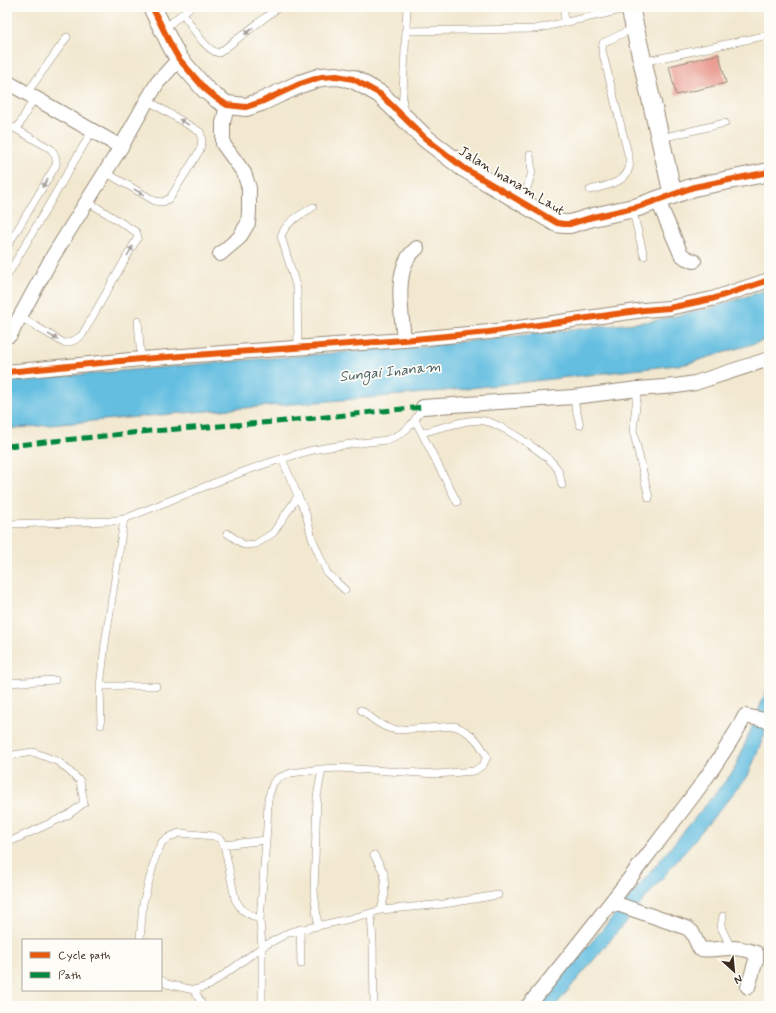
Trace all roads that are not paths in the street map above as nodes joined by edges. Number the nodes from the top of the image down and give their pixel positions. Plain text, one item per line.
1 (152, 7) edge
2 (190, 7) edge
3 (279, 7) edge
4 (407, 7) edge
5 (564, 7) edge
6 (631, 7) edge
7 (183, 14) junction
8 (564, 22) junction
9 (635, 28) junction
10 (163, 30) junction
11 (405, 31) junction
12 (769, 35) edge
13 (67, 37) dead end
14 (179, 58) junction
15 (642, 62) junction
16 (7, 82) edge
17 (30, 95) junction
18 (147, 100) junction
19 (227, 105) junction
20 (402, 115) junction
21 (725, 123) dead end
22 (7, 124) edge
23 (17, 130) junction
24 (92, 131) junction
25 (660, 138) junction
26 (121, 147) junction
27 (530, 155) dead end
28 (105, 172) junction
29 (769, 172) edge
30 (590, 190) dead end
31 (666, 198) junction
32 (520, 200) junction
33 (88, 201) junction
34 (312, 207) dead end
35 (632, 208) junction
36 (7, 247) edge
37 (417, 248) dead end
38 (220, 254) dead end
39 (644, 256) dead end
40 (694, 261) dead end
41 (7, 274) edge
42 (769, 280) edge
43 (20, 317) junction
44 (138, 321) dead end
45 (8, 336) edge
46 (404, 340) junction
47 (298, 348) junction
48 (141, 359) junction
49 (769, 359) edge
50 (7, 372) edge
51 (638, 389) junction
52 (573, 397) junction
53 (423, 407) joint
54 (415, 420) junction
55 (580, 425) dead end
56 (422, 433) junction
57 (282, 459) junction
58 (562, 485) dead end
59 (298, 496) junction
60 (649, 498) dead end
61 (457, 502) dead end
62 (124, 519) junction
63 (7, 524) edge
64 (227, 533) dead end
65 (345, 590) dead end
66 (55, 680) dead end
67 (7, 683) edge
68 (100, 686) junction
69 (156, 686) dead end
70 (361, 710) dead end
71 (769, 721) edge
72 (101, 725) dead end
73 (7, 756) edge
74 (322, 770) junction
75 (266, 840) junction
76 (7, 843) edge
77 (224, 845) junction
78 (374, 855) dead end
79 (498, 895) dead end
80 (615, 904) junction
81 (381, 910) junction
82 (371, 914) junction
83 (723, 916) dead end
84 (260, 920) junction
85 (318, 926) junction
86 (300, 930) junction
87 (140, 939) edge
88 (262, 947) junction
89 (730, 948) junction
90 (300, 964) dead end
91 (162, 981) edge
92 (748, 987) dead end
93 (194, 990) junction
94 (203, 1006) edge
95 (262, 1006) edge
96 (374, 1006) edge
97 (528, 1006) edge

1 - 10 street
2 - 7 lane
3 -> 7 lane
4 - 11 lane
5 - 8 lane
6 - 8 lane
6 - 9 street
7 - 10 lane
8 - 11 lane
9 - 15 street
9 - 30 lane
10 - 14 street
11 - 20 lane
12 - 15 lane
13 - 17 lane
14 - 18 street
14 - 19 street
15 - 25 street
16 - 17 street
17 - 23 lane
17 - 24 street
18 - 26 street
28 -> 18 lane
19 - 20 street, Jalan Inanam Laut
19 - 38 street
20 - 32 street, Jalan Inanam Laut
21 - 25 lane
22 - 23 lane
23 -> 36 lane
24 - 26 street
24 - 41 lane
25 - 31 street
26 - 28 street
27 - 32 lane
28 - 33 street
29 - 31 street, Jalan Inanam Laut
31 - 35 street, Jalan Inanam Laut
31 - 40 street
32 - 35 street, Jalan Inanam Laut
33 - 43 street
43 -> 33 lane
34 - 47 lane
35 - 39 lane
37 - 46 street
42 - 46 street
43 - 45 street
44 - 48 lane
46 - 47 street
47 - 48 street
48 - 50 street
49 - 51 street
51 - 52 street
51 - 60 lane
52 - 53 street
52 - 55 lane
53 - 54 lane
54 - 56 lane
54 - 57 lane
56 - 58 lane
56 - 61 lane
57 - 59 lane
57 - 62 lane
59 - 64 lane
59 - 65 lane
62 - 63 lane
62 - 68 lane
66 - 67 lane
68 - 69 lane
68 - 72 lane
70 - 74 lane
71 - 80 street
73 - 76 lane
74 - 75 lane
74 - 85 lane
75 - 77 lane
75 - 84 lane
77 - 84 lane
77 - 87 lane
78 - 81 lane
79 - 81 lane
80 - 89 street
80 - 97 street
81 - 82 lane
82 - 85 lane
82 - 96 lane
83 - 89 lane
84 - 88 lane
85 - 86 lane
86 - 88 lane
86 - 90 lane
88 - 93 lane
88 - 95 lane
89 - 92 street
91 - 93 lane
93 - 94 lane

